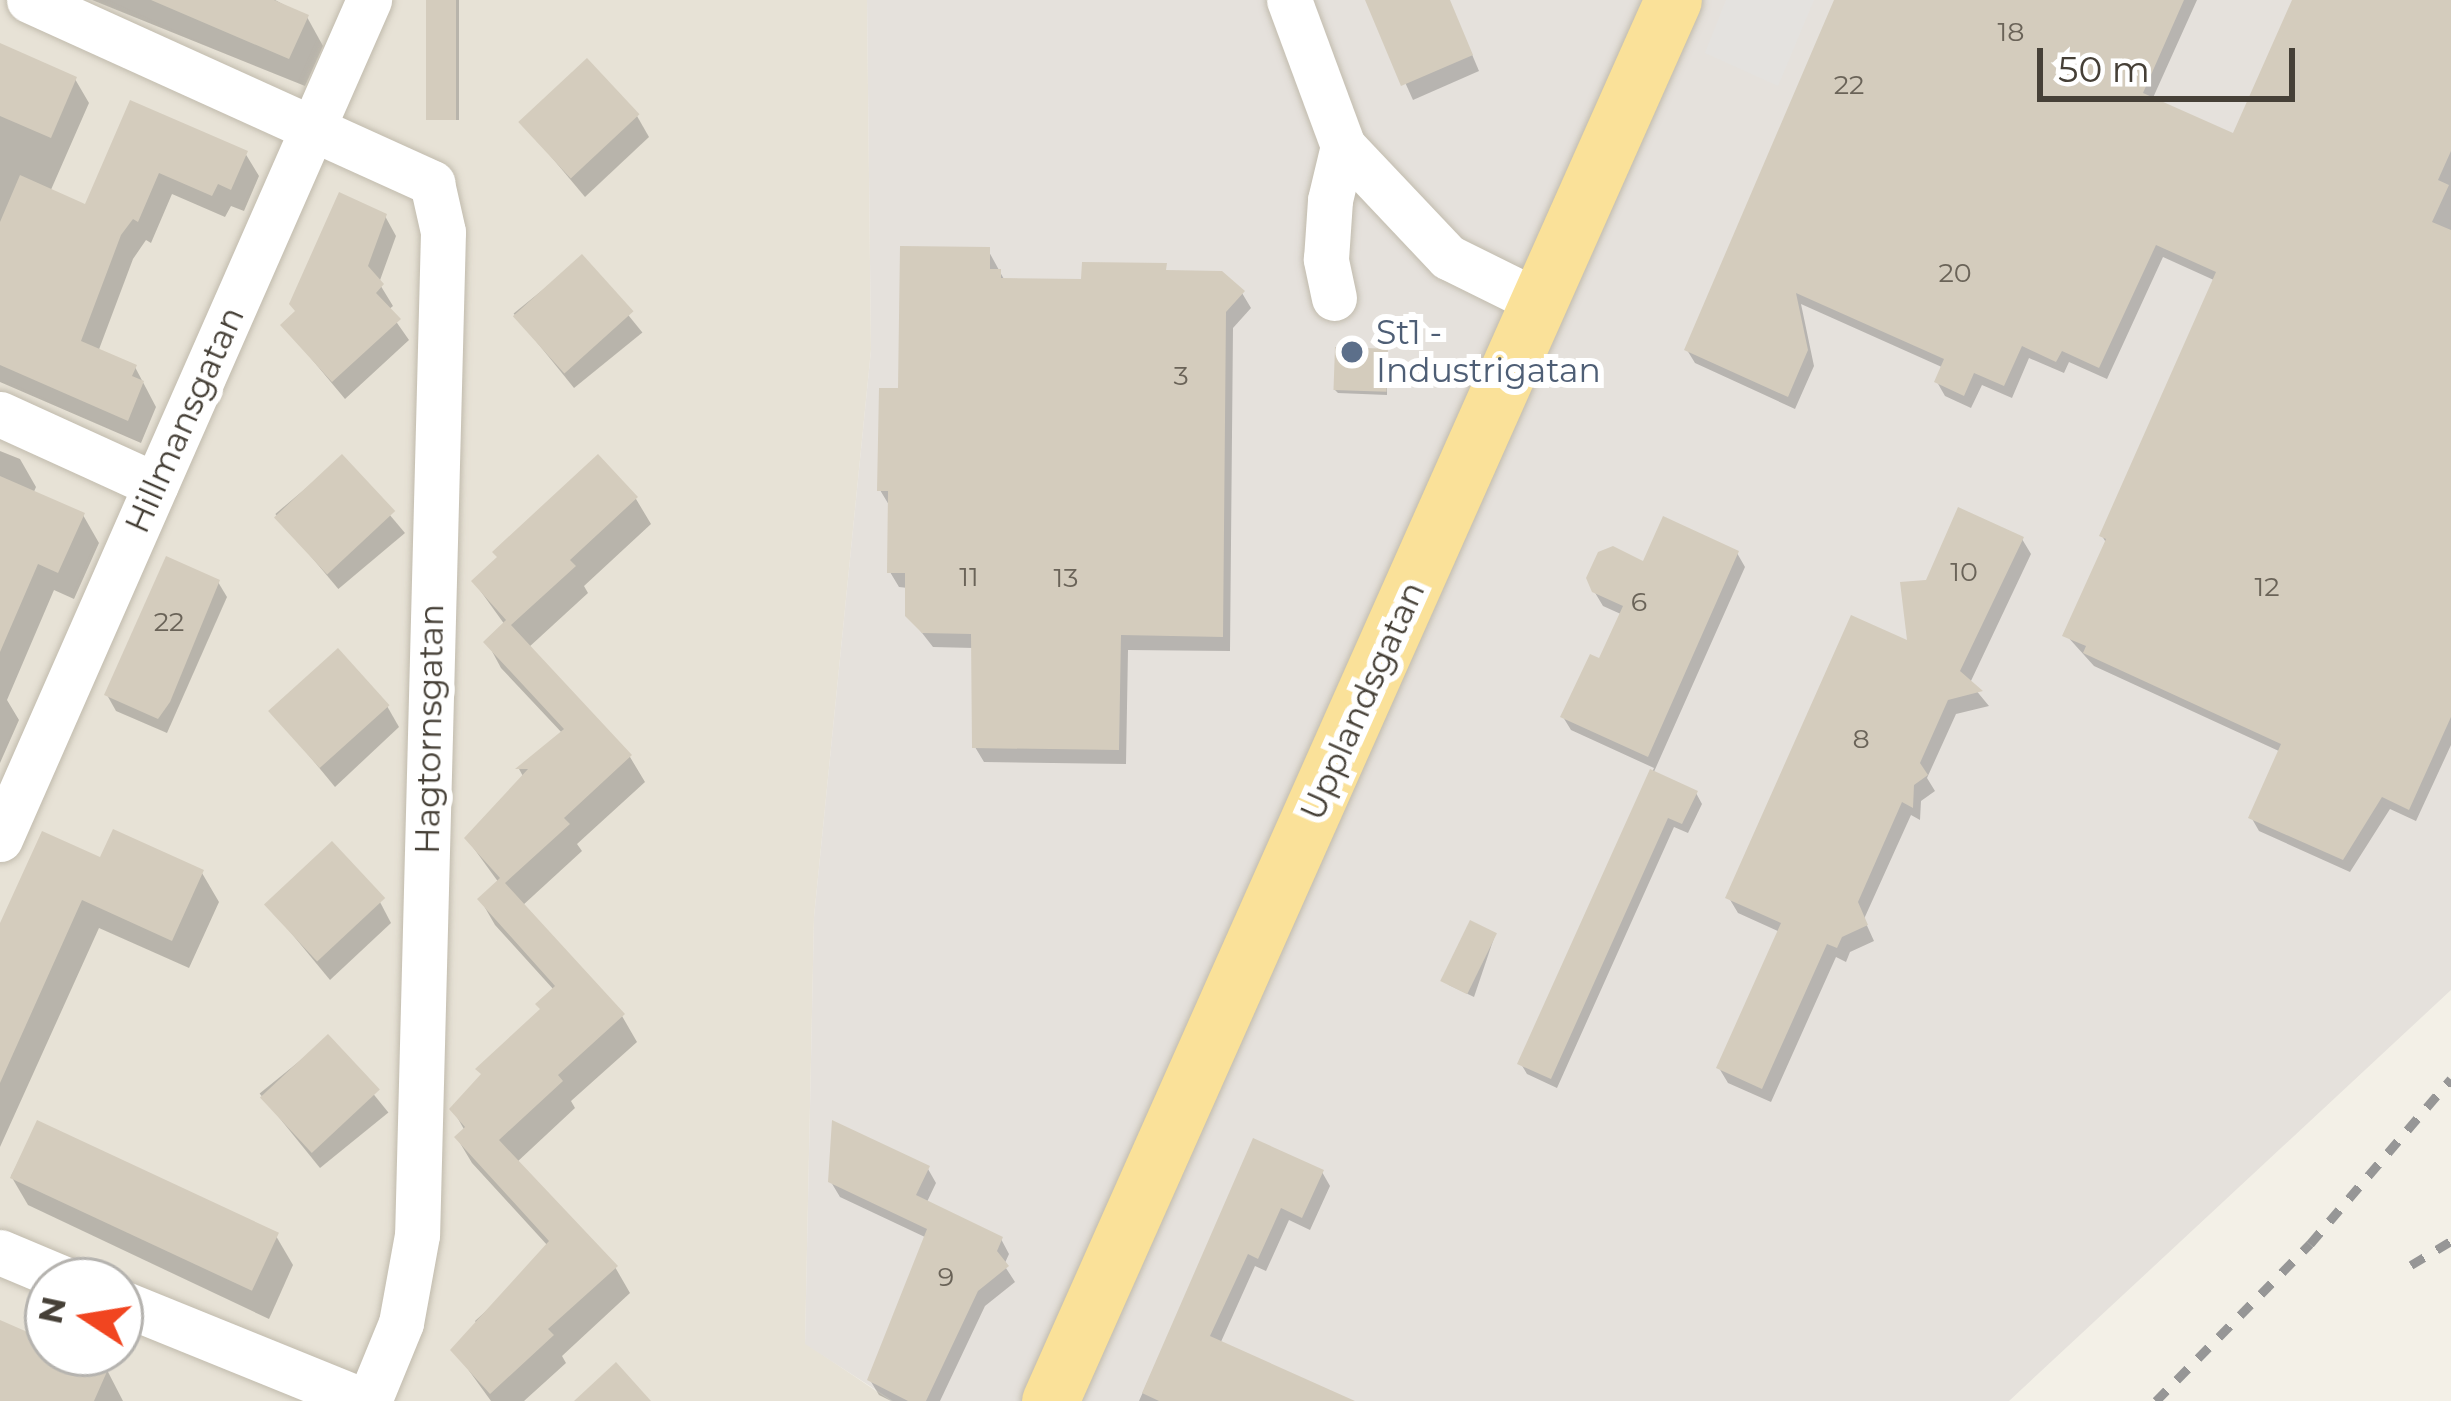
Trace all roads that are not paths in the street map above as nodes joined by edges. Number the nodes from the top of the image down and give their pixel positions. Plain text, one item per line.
1 (29, 0) edge
2 (370, 0) edge
3 (1289, 0) edge
4 (1673, 0) edge
5 (312, 129) junction
6 (1343, 146) junction
7 (1334, 298) dead end
8 (1541, 303) junction
9 (0, 414) edge
10 (156, 485) junction
11 (0, 839) edge
12 (144, 1312) edge
13 (367, 1401) edge
14 (1050, 1401) edge

1 - 5 street
2 - 5 street, Hillmansgatan
3 - 6 street
4 - 8 main road, Upplandsgatan
5 - 10 street, Hillmansgatan
5 - 13 street, Hagtornsgatan
6 - 7 street
6 - 8 street
8 - 14 main road, Upplandsgatan
9 - 10 street
10 - 11 street, Hillmansgatan
12 - 13 street

